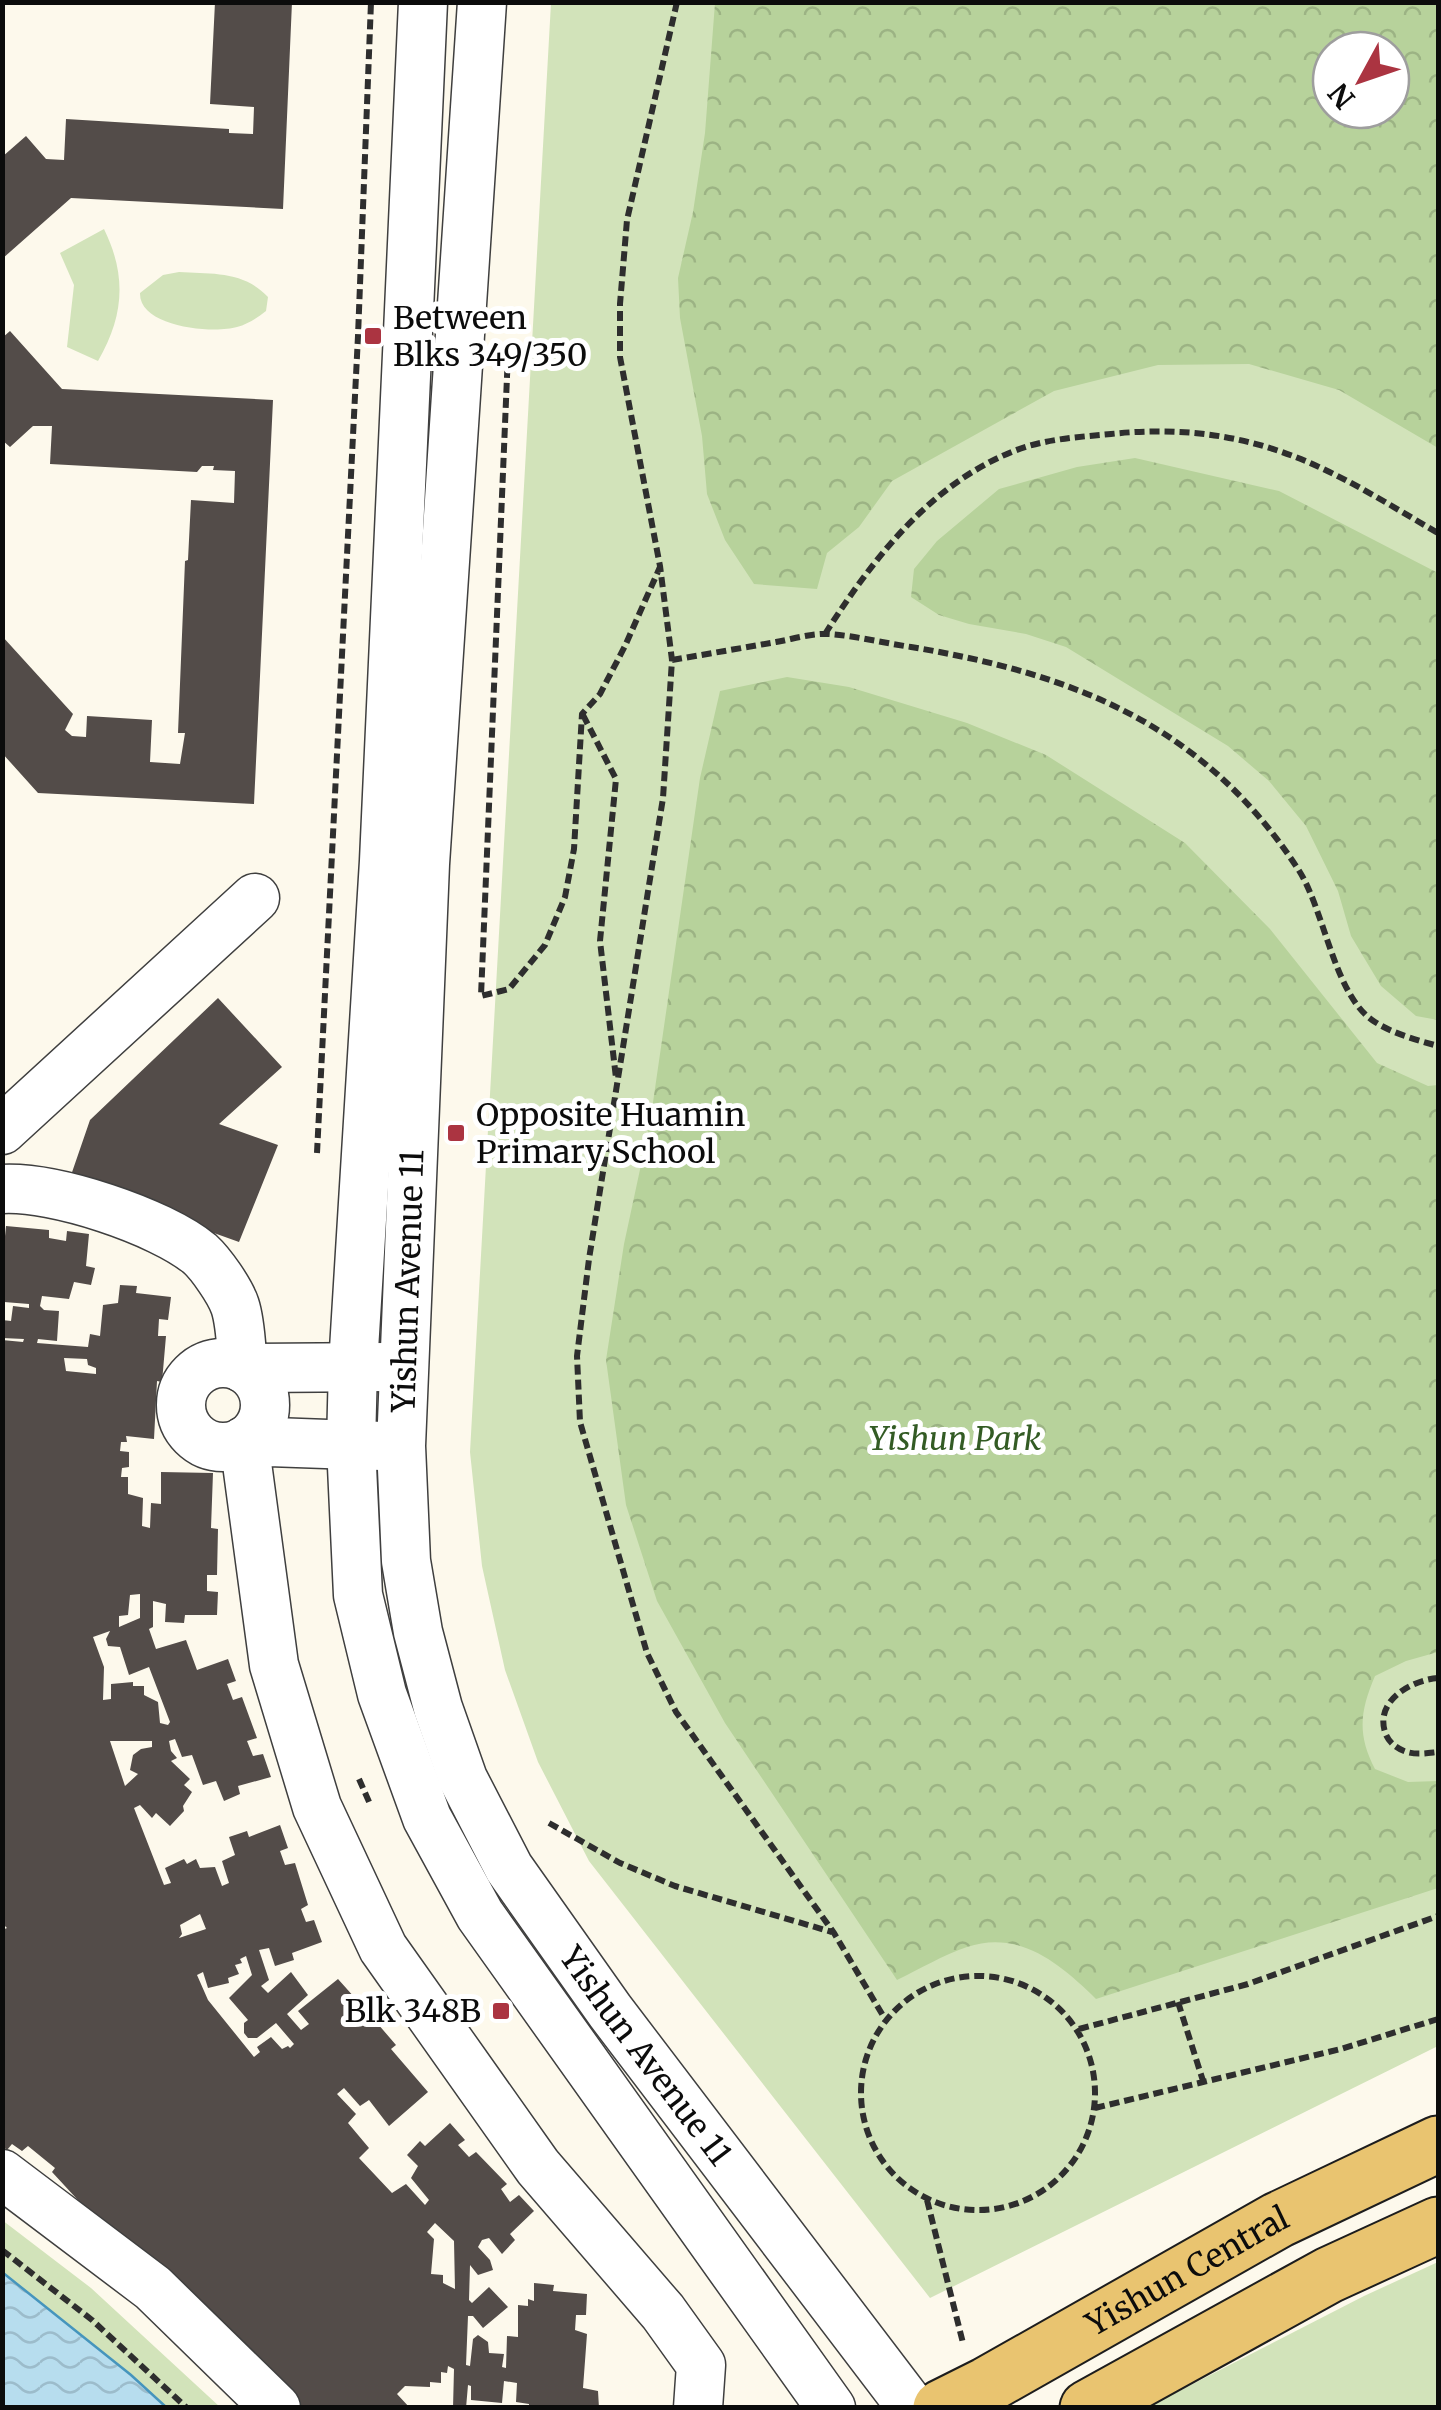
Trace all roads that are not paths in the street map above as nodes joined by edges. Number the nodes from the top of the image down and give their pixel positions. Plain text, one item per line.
1 (423, 2) edge
2 (482, 2) edge
3 (255, 898) dead end
4 (2, 1130) edge
5 (2, 1189) edge
6 (353, 1366) junction
7 (243, 1368) junction
8 (404, 1368) junction
9 (244, 1441) junction
10 (351, 1444) junction
11 (401, 1446) junction
12 (1438, 2144) edge
13 (2, 2174) edge
14 (1438, 2226) edge
15 (276, 2408) edge
16 (698, 2408) edge
17 (831, 2408) edge
18 (912, 2408) edge
19 (941, 2408) edge
20 (1088, 2408) edge

1 - 6 street, Yishun Avenue 11
2 - 8 street, Yishun Avenue 11
3 - 4 street
5 - 7 street
6 - 7 street
6 - 8 street
6 - 10 street, Yishun Avenue 11
7 - 9 street
7 - 9 street
8 - 11 street, Yishun Avenue 11
9 - 10 street
9 - 16 street
10 - 11 street
10 - 17 street, Yishun Avenue 11
11 - 18 street, Yishun Avenue 11
12 - 19 main road, Yishun Central
13 - 15 street
14 - 20 main road

